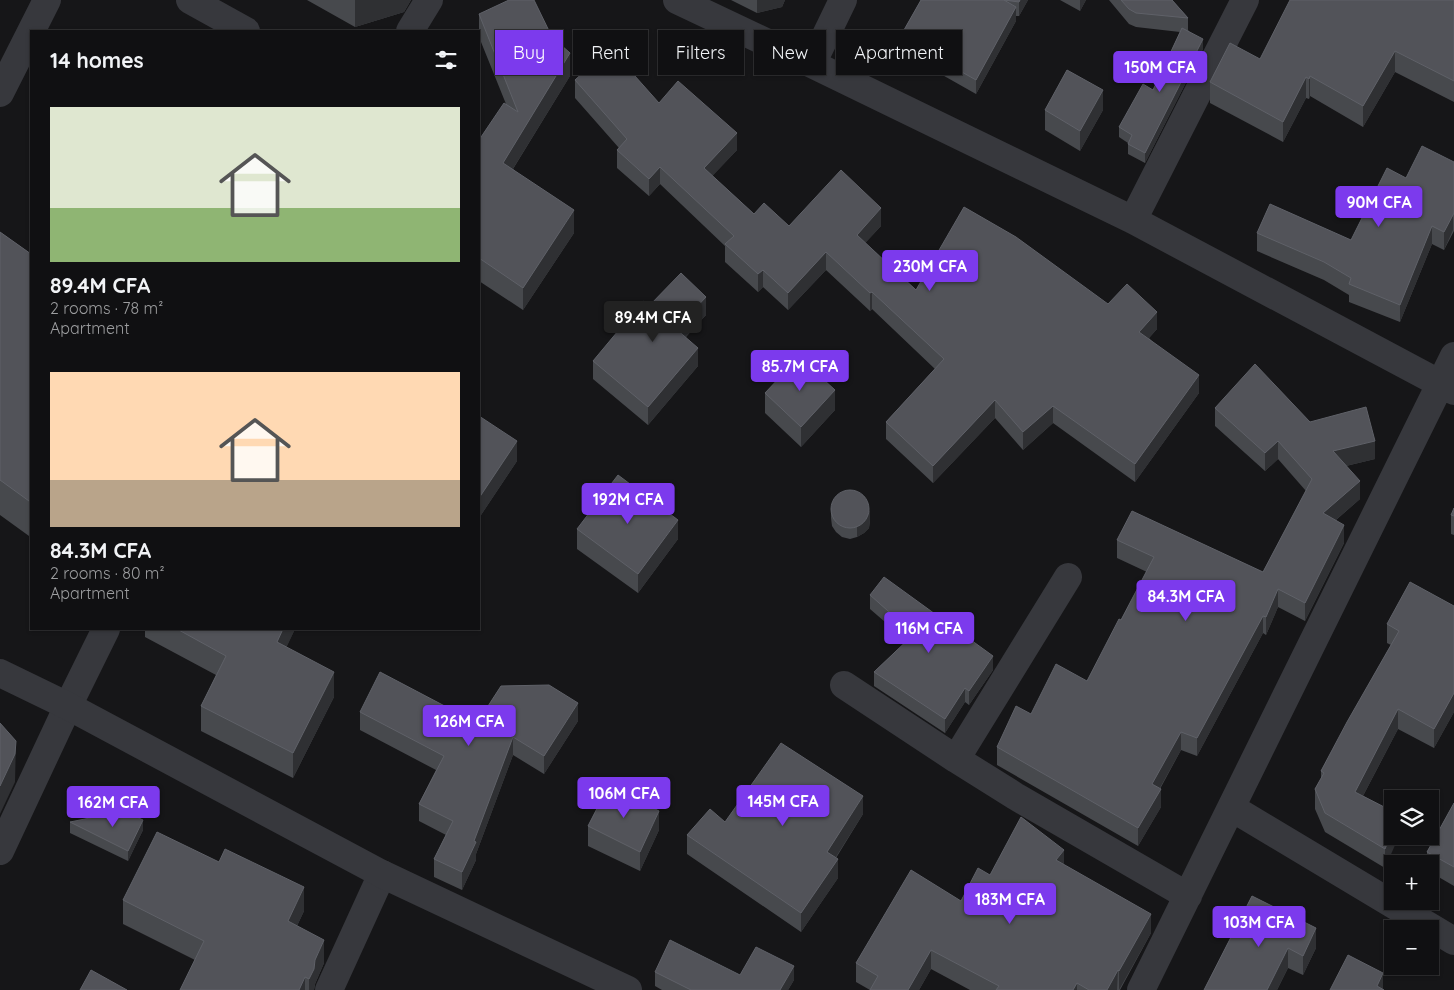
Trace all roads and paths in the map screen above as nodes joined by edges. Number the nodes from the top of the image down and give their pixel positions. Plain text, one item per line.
1 (47, 0) edge
2 (190, 0) edge
3 (429, 0) edge
4 (676, 0) edge
5 (843, 0) edge
6 (1245, 0) edge
7 (32, 30) edge
8 (244, 30) edge
9 (411, 30) edge
10 (30, 33) edge
11 (826, 35) edge
12 (754, 37) edge
13 (826, 71) edge
14 (0, 92) edge
15 (1133, 220) junction
16 (1454, 356) edge
17 (1447, 386) edge
18 (1068, 577) dead end
19 (106, 630) edge
20 (0, 673) edge
21 (844, 685) dead end
22 (68, 706) junction
23 (956, 760) junction
24 (1232, 808) junction
25 (0, 851) edge
26 (382, 874) junction
27 (1188, 896) junction
28 (1454, 941) edge
29 (329, 990) edge
30 (628, 990) edge
31 (1141, 990) edge

1 - 7 street
2 - 8 street
3 - 9 street
4 - 12 street
5 - 11 street
6 - 15 street
10 - 14 street
13 - 15 street
15 - 17 street
16 - 17 street
17 - 24 street
18 - 23 street
19 - 22 street
20 - 22 street
21 - 23 street
22 - 25 street
22 - 26 street
23 - 27 street
24 - 27 street
24 - 28 street
26 - 29 street
26 - 30 street
27 - 31 street

